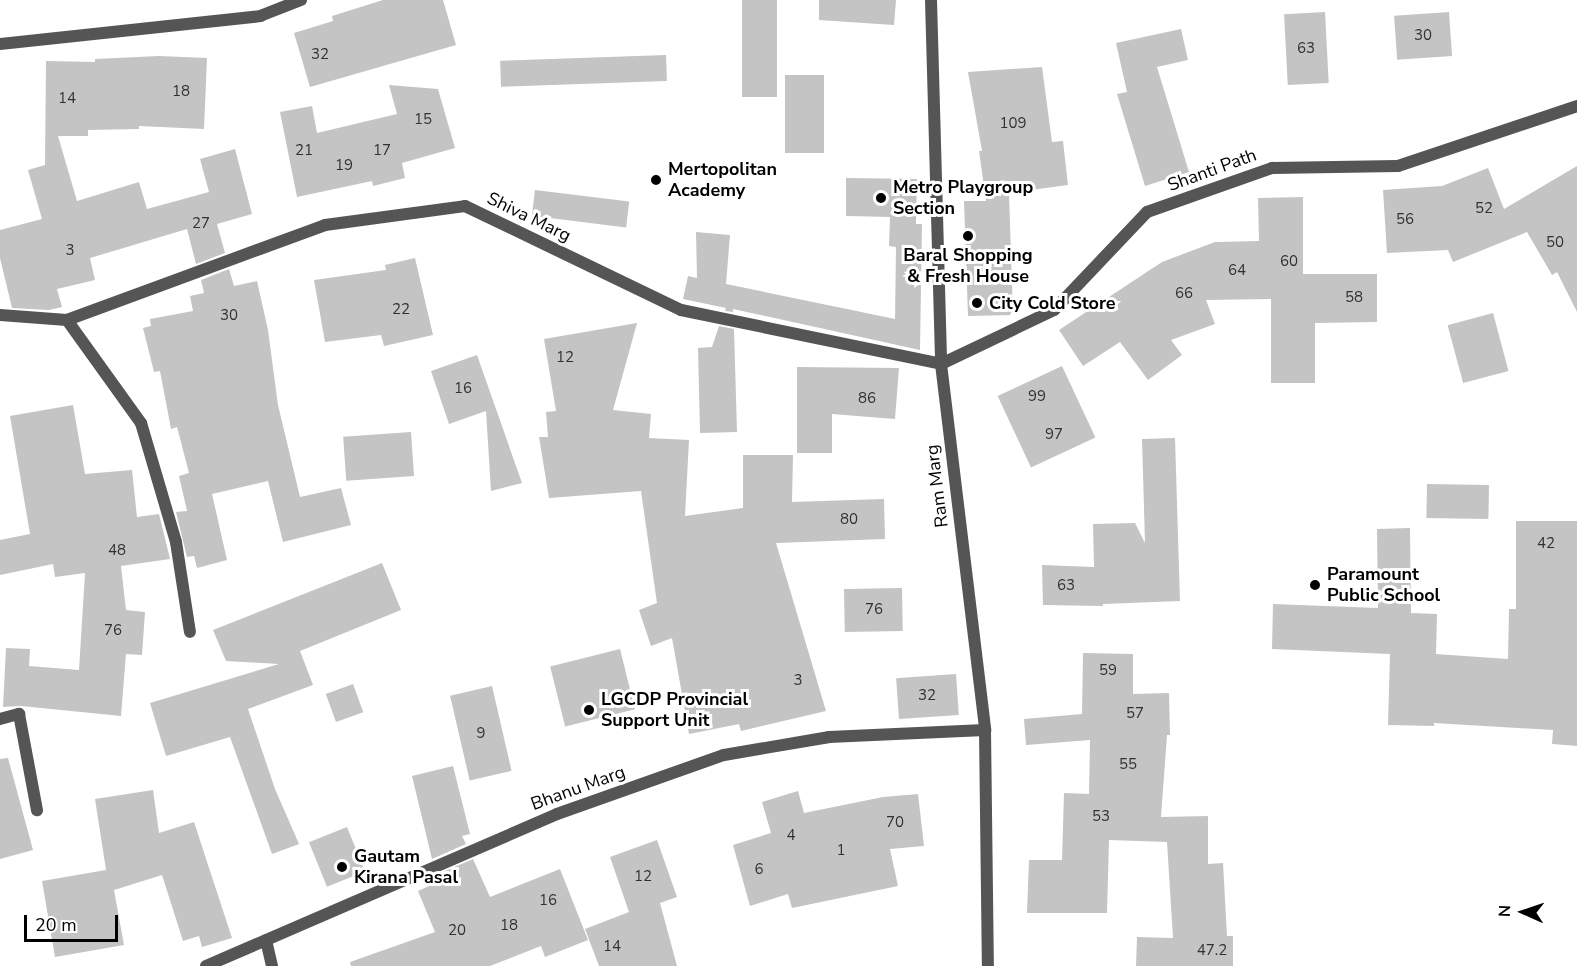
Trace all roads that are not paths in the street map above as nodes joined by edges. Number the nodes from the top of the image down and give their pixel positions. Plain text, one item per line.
1 (301, 0) edge
2 (931, 0) edge
3 (0, 44) edge
4 (1577, 106) edge
5 (0, 315) edge
6 (67, 320) junction
7 (941, 364) junction
8 (190, 632) dead end
9 (0, 719) edge
10 (985, 730) junction
11 (37, 810) dead end
12 (266, 940) junction
13 (206, 966) edge
14 (272, 966) edge
15 (988, 966) edge

1 - 3 street
2 - 7 street, Ram Marg
4 - 7 street, Shanti Path
5 - 6 street, Shiva Marg
6 - 7 street, Shiva Marg
6 - 8 street
7 - 10 street, Ram Marg
9 - 11 street
10 - 12 street, Bhanu Marg
10 - 15 street, Ram Marg
12 - 13 street, Bhanu Marg
12 - 14 street

